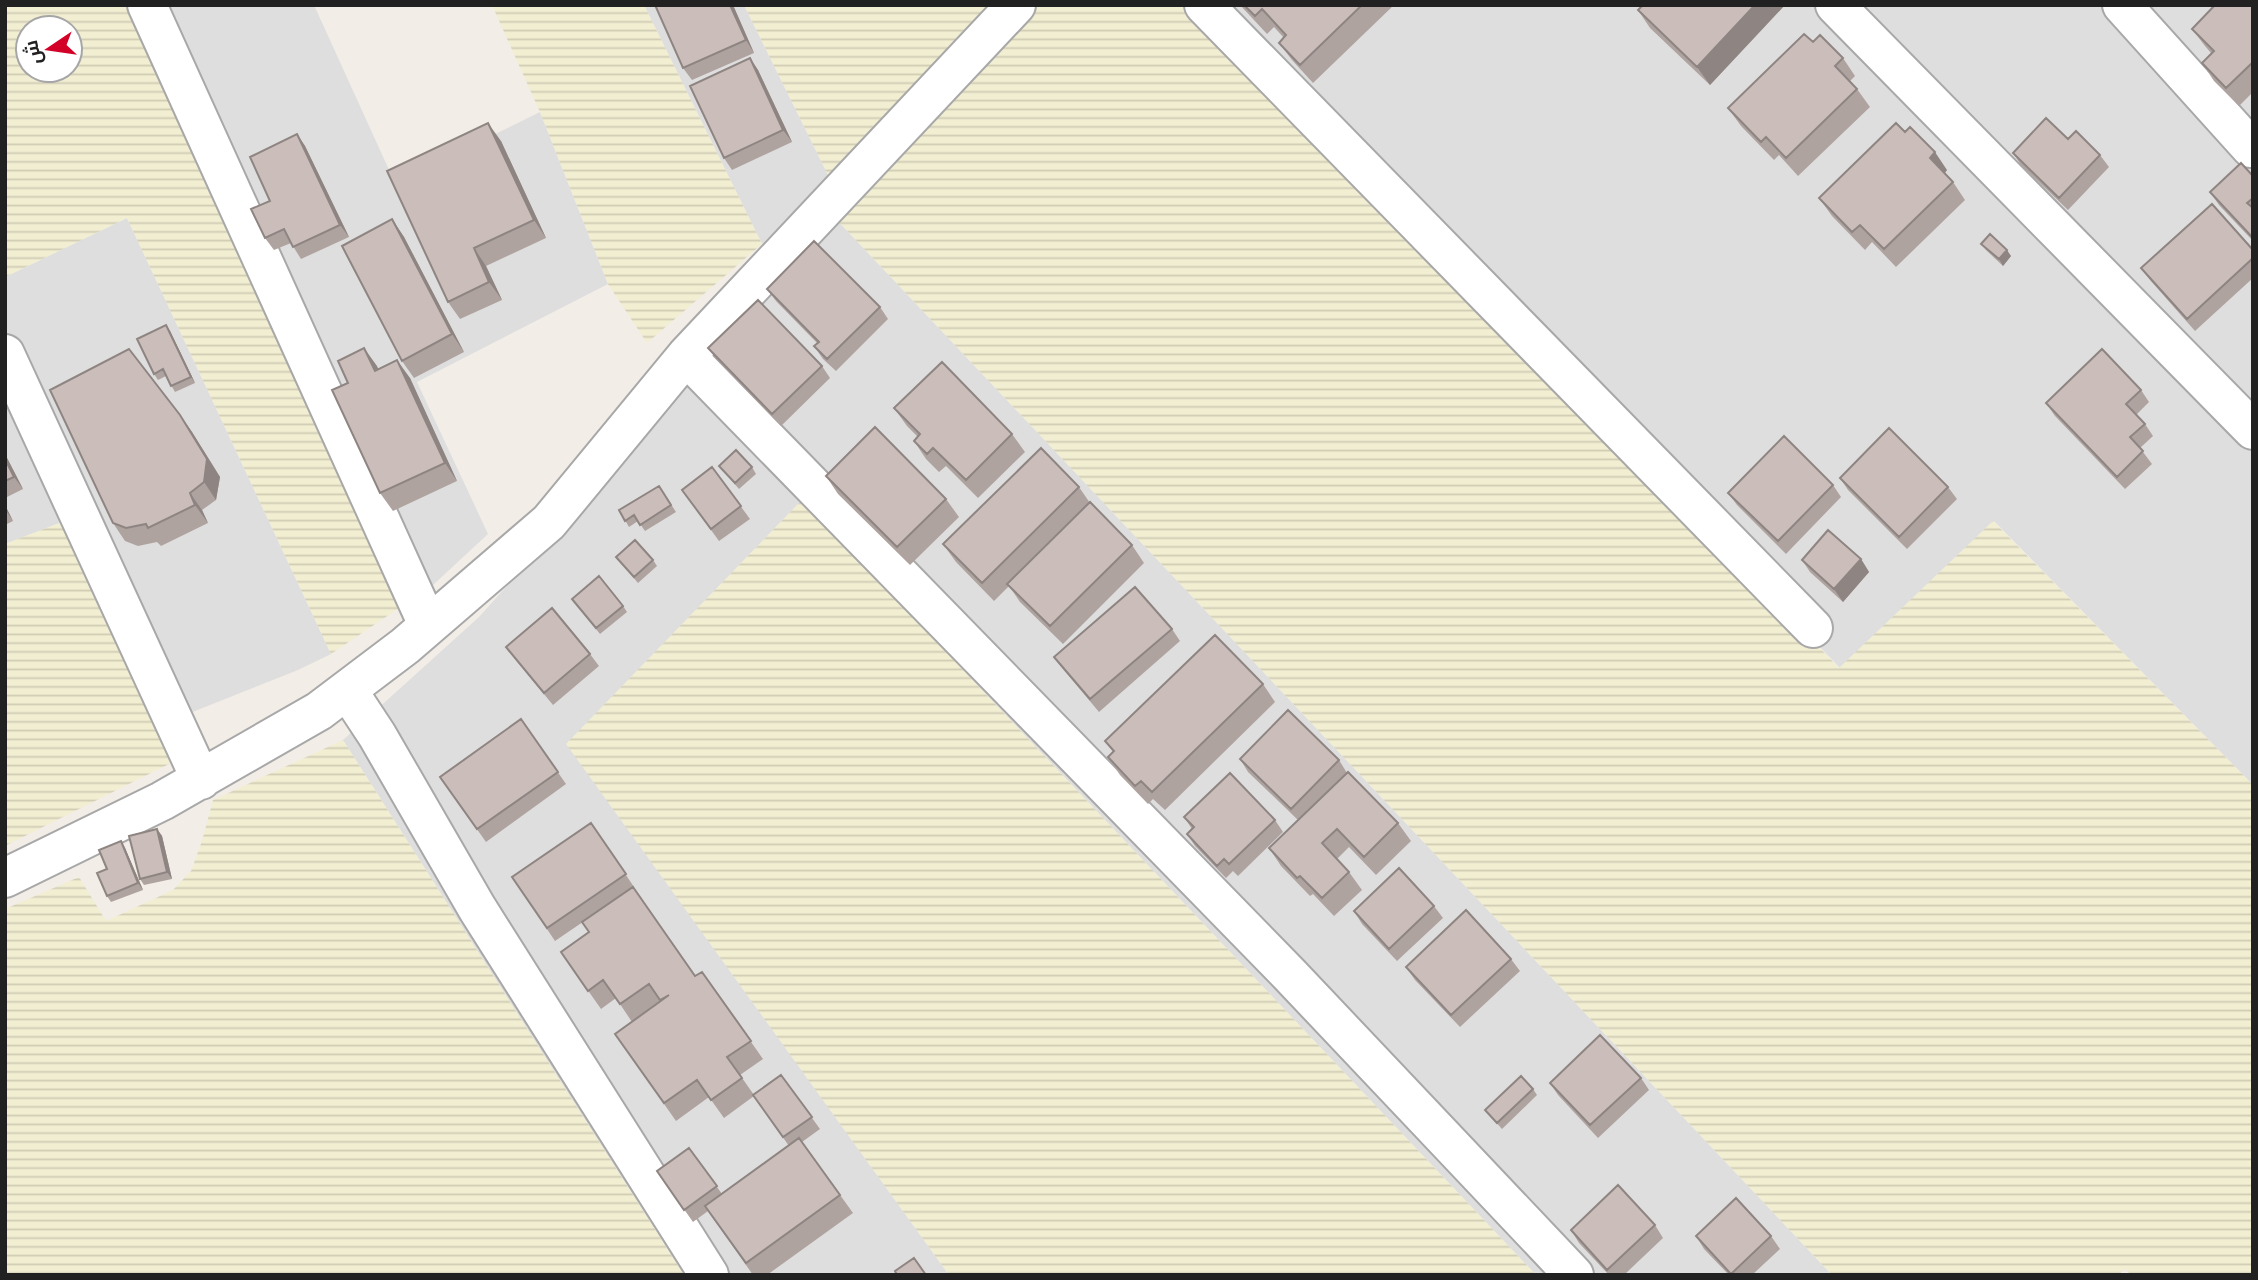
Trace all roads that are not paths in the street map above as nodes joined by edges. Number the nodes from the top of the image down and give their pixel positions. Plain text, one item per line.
1 (148, 5) edge
2 (1016, 5) edge
3 (1204, 5) edge
4 (1835, 5) edge
5 (2122, 5) edge
6 (2250, 148) dead end
7 (5, 354) edge
8 (686, 356) junction
9 (2253, 429) edge
10 (428, 625) junction
11 (1813, 628) dead end
12 (348, 691) junction
13 (201, 780) junction
14 (5, 878) edge
15 (709, 1275) edge
16 (1574, 1275) edge

1 - 10 street
2 - 8 street
3 - 11 street
4 - 9 street
5 - 6 street
7 - 13 street
8 - 10 street
8 - 16 street
10 - 12 street
12 - 13 street
12 - 15 street
13 - 14 street

